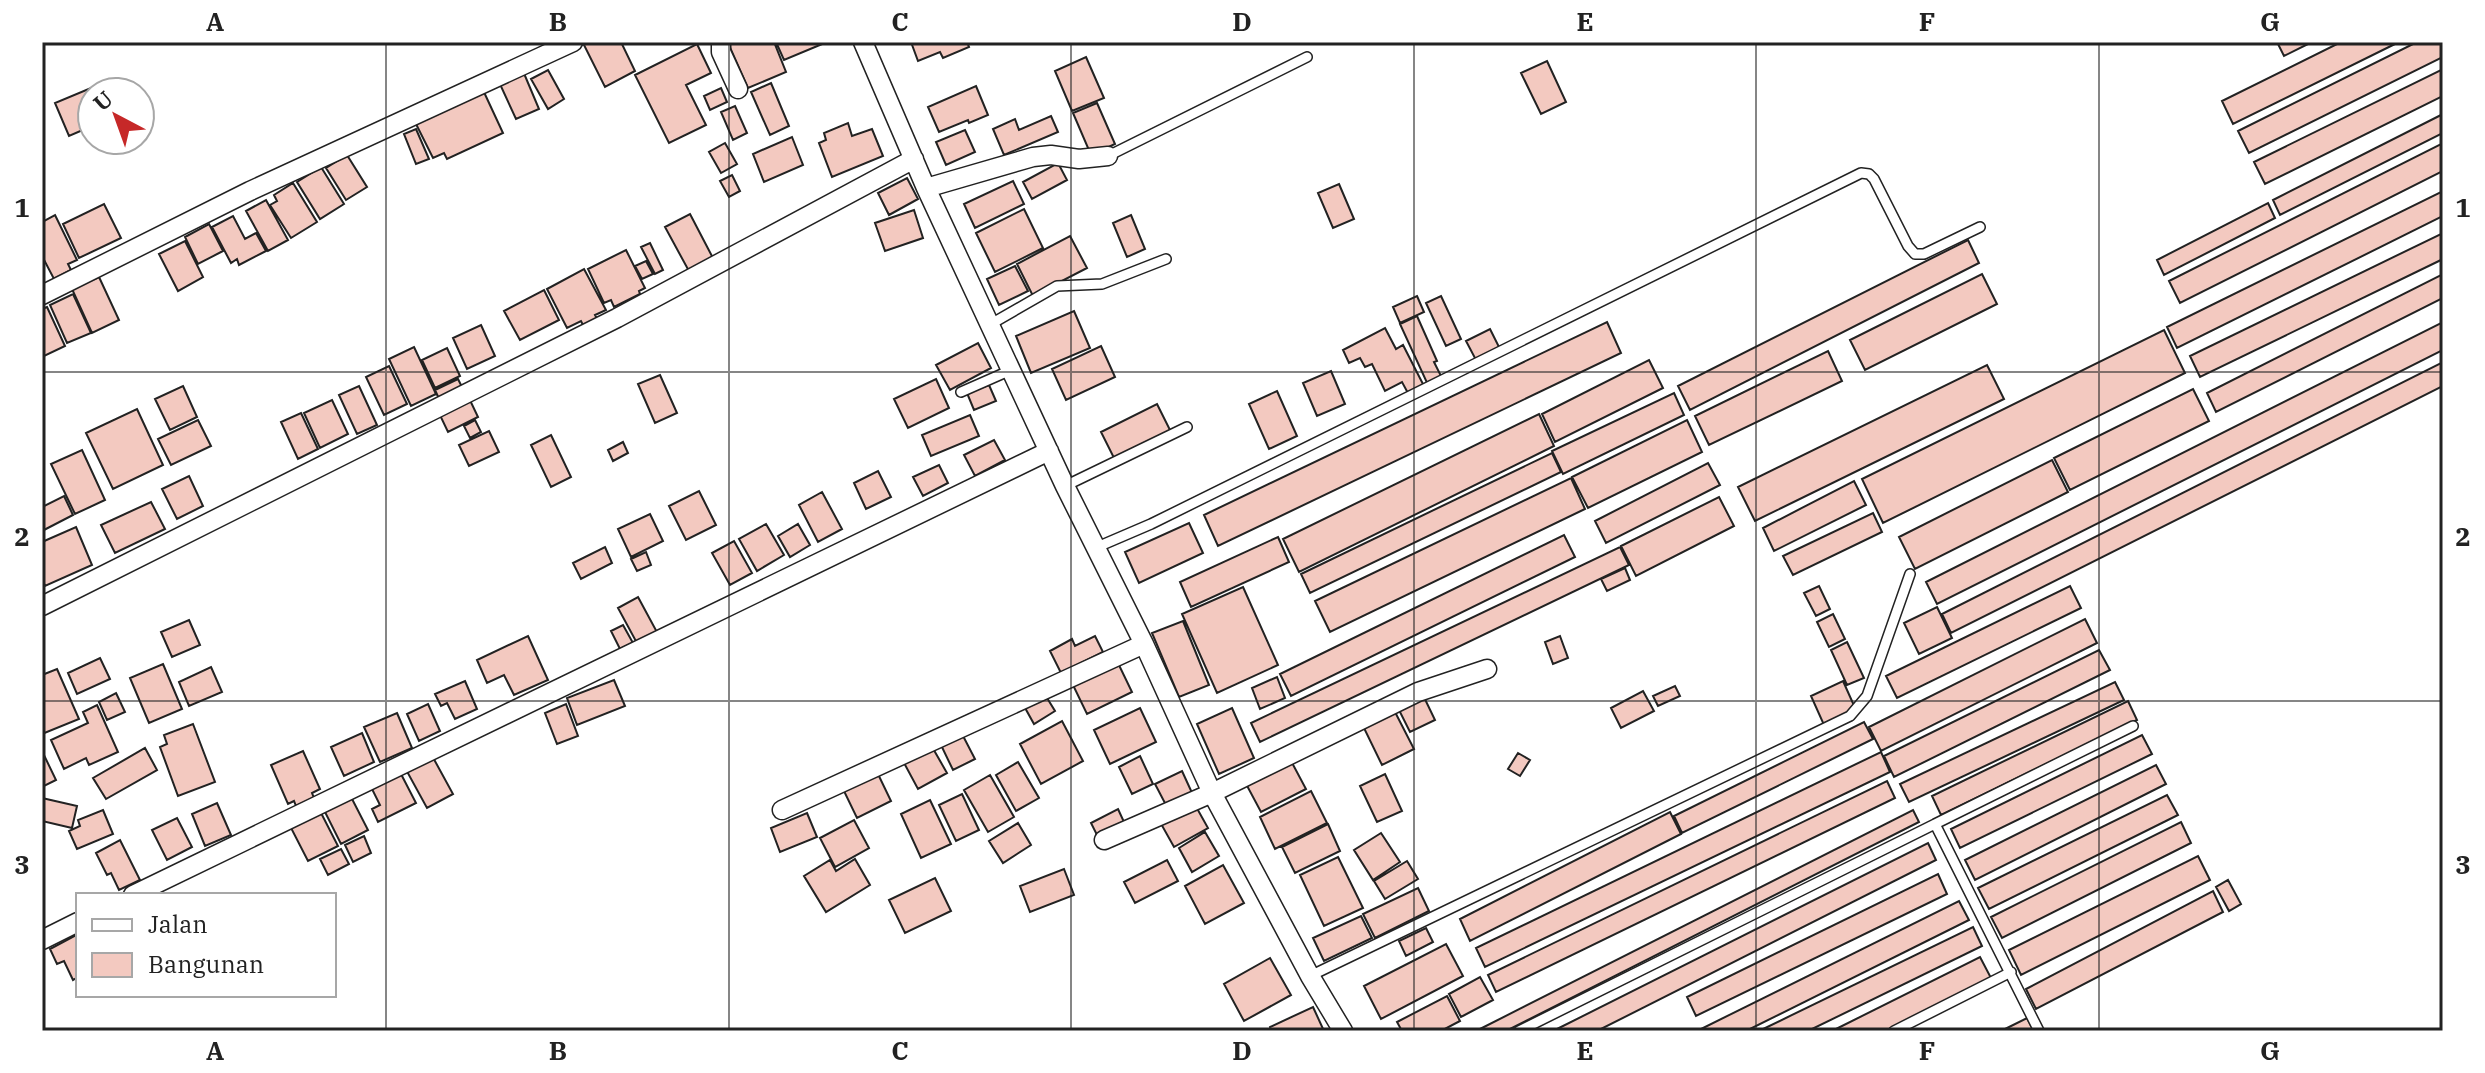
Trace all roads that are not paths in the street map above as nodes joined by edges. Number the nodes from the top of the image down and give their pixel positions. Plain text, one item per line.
1 (573, 42) edge
2 (721, 42) edge
3 (863, 42) edge
4 (1307, 57) dead end
5 (738, 89) dead end
6 (1108, 156) joint
7 (914, 159) junction
8 (926, 188) junction
9 (1980, 227) dead end
10 (1166, 259) dead end
11 (42, 295) edge
12 (991, 324) junction
13 (1011, 370) junction
14 (961, 392) dead end
15 (1187, 427) dead end
16 (1049, 451) junction
17 (1065, 486) junction
18 (1095, 548) junction
19 (1910, 574) dead end
20 (42, 606) edge
21 (1144, 644) junction
22 (1487, 669) dead end
23 (2133, 726) dead end
24 (1212, 793) junction
25 (782, 810) dead end
26 (1935, 824) junction
27 (1104, 840) dead end
28 (137, 893) edge
29 (76, 923) edge
30 (42, 940) edge
31 (2011, 972) junction
32 (1310, 976) junction
33 (1343, 1031) edge
34 (1519, 1031) edge
35 (1894, 1031) edge
36 (2039, 1031) edge

1 - 11 street
2 - 5 street
3 - 7 street
4 - 6 lane
6 - 8 street
7 - 8 street
7 - 20 street
8 - 12 street
9 - 18 lane
10 - 12 lane
12 - 13 street
13 - 14 lane
13 - 16 street
15 - 17 lane
16 - 17 street
16 - 28 street
17 - 18 street
18 - 21 street
19 - 32 lane
21 - 24 street
21 - 25 street
22 - 24 street
23 - 26 lane
24 - 27 street
24 - 32 street
26 - 31 lane
26 - 34 lane
29 - 30 street
31 - 35 lane
31 - 36 lane
32 - 33 street

